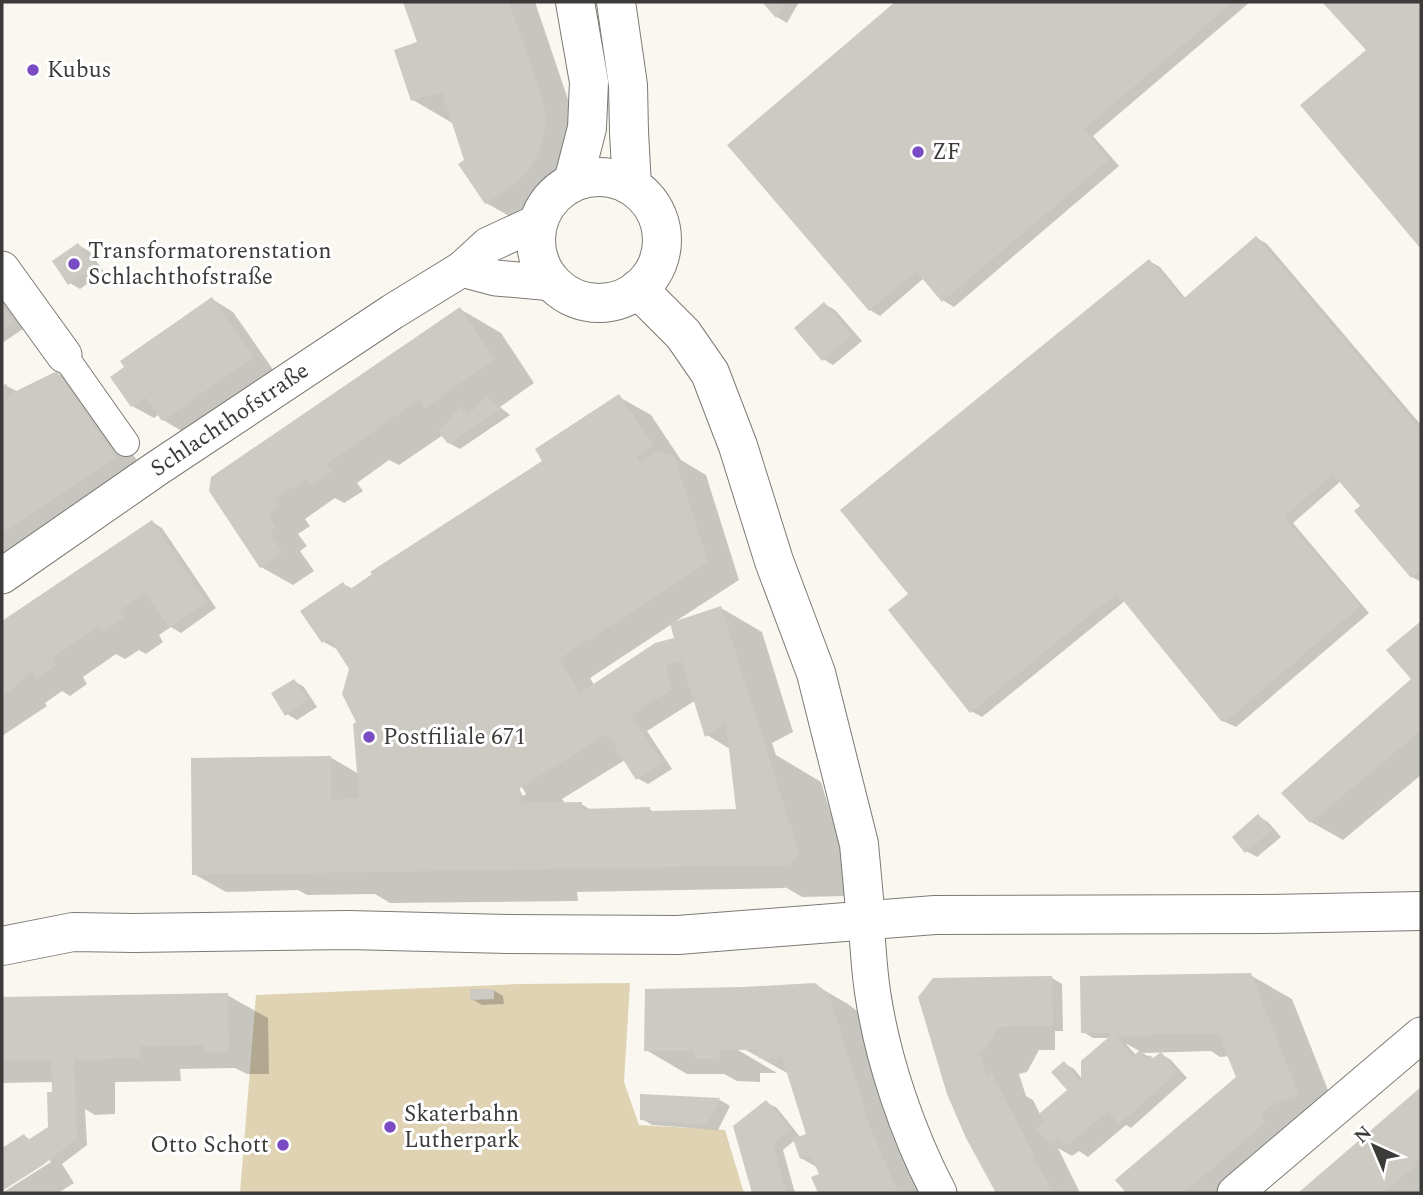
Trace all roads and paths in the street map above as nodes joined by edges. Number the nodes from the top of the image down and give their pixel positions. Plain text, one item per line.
1 (575, 2) edge
2 (617, 2) edge
3 (573, 182) junction
4 (632, 186) junction
5 (538, 222) junction
6 (2, 269) edge
7 (462, 269) junction
8 (553, 283) junction
9 (638, 289) junction
10 (64, 355) joint
11 (126, 443) dead end
12 (2, 576) edge
13 (1421, 911) edge
14 (866, 920) junction
15 (2, 926) edge
16 (73, 932) junction
17 (2, 946) edge
18 (1421, 1035) edge
19 (939, 1193) edge
20 (1235, 1193) edge

1 - 3 main road
2 - 4 main road
3 - 4 main road
3 - 5 main road
4 - 9 main road
5 - 7 street, Schlachthofstraße
5 - 8 main road
6 - 10 street, Schlachthofstraße
7 - 8 street
7 - 12 street, Schlachthofstraße
8 - 9 main road
9 - 14 main road
10 - 11 street, Schlachthofstraße
13 - 14 main road
14 - 16 main road
14 - 19 street
15 - 16 main road
16 - 17 main road
18 - 20 street

